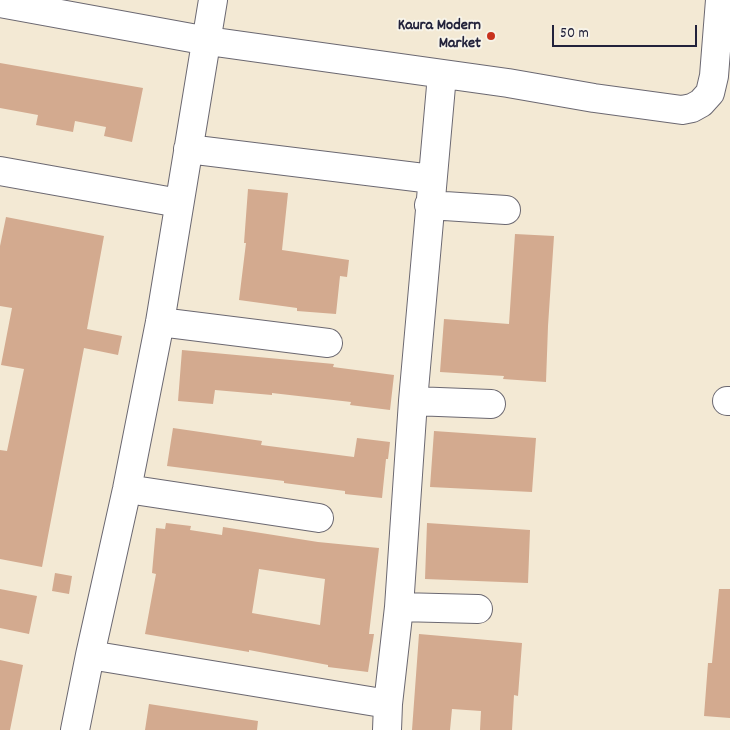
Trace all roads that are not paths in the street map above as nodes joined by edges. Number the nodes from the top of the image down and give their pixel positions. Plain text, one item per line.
1 (214, 0) edge
2 (720, 0) edge
3 (0, 3) edge
4 (208, 41) junction
5 (442, 75) junction
6 (188, 149) junction
7 (0, 171) edge
8 (431, 192) junction
9 (179, 203) junction
10 (506, 210) dead end
11 (160, 322) junction
12 (328, 343) dead end
13 (413, 401) junction
14 (491, 404) dead end
15 (127, 489) junction
16 (319, 518) dead end
17 (399, 607) junction
18 (478, 609) dead end
19 (90, 654) junction
20 (387, 717) edge
21 (75, 730) edge

1 - 4 street
2 - 5 street
3 - 4 street
4 - 5 street
4 - 6 street
5 - 8 street
6 - 8 street
6 - 9 street
7 - 9 street
8 - 10 street
8 - 13 street
9 - 11 street
11 - 12 street
11 - 15 street
13 - 14 street
13 - 17 street
15 - 16 street
15 - 19 street
17 - 18 street
17 - 20 street
19 - 20 street
19 - 21 street

